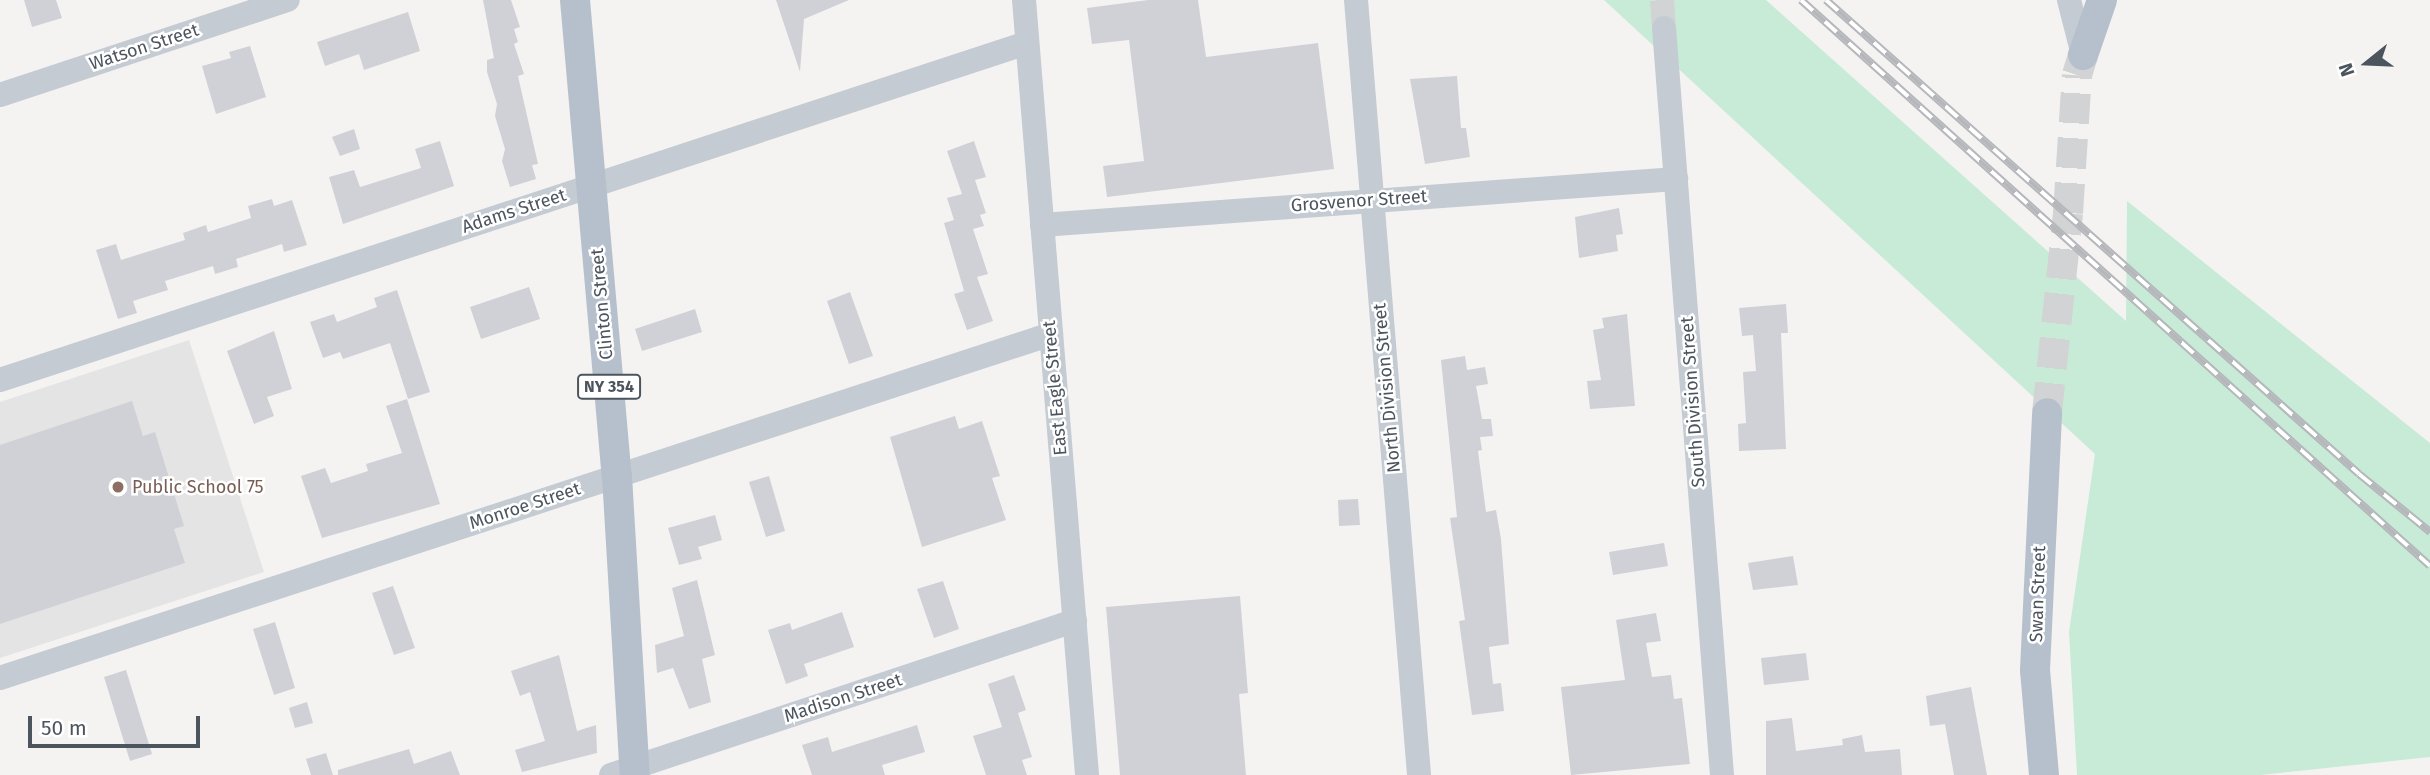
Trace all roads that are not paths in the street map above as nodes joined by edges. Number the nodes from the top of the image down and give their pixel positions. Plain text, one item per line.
1 (288, 0) edge
2 (575, 0) edge
3 (1024, 0) edge
4 (1356, 0) edge
5 (2069, 0) edge
6 (2102, 0) edge
7 (1664, 28) tunnel mouth
8 (1027, 43) junction
9 (2083, 55) joint
10 (0, 95) edge
11 (1675, 179) junction
12 (592, 186) junction
13 (1371, 199) junction
14 (1042, 225) junction
15 (1051, 334) junction
16 (0, 380) edge
17 (2048, 413) tunnel mouth
18 (617, 476) junction
19 (1074, 621) junction
20 (0, 678) edge
21 (627, 772) edge
22 (1087, 775) edge
23 (1419, 775) edge
24 (1722, 775) edge
25 (2044, 775) edge

1 - 10 street, Watson Street
2 - 12 main road, Clinton Street / NY 354
3 - 8 street, East Eagle Street
4 - 13 street, North Division Street
5 - 9 street
6 - 9 main road
7 - 11 street, South Division Street
8 - 12 street, Adams Street
8 - 14 street, East Eagle Street
11 - 13 street, Grosvenor Street
11 - 24 street, South Division Street
12 - 16 street, Adams Street
12 - 18 main road, Clinton Street / NY 354
13 - 14 street, Grosvenor Street
13 - 23 street, North Division Street
14 - 15 street, East Eagle Street
15 - 18 street, Monroe Street
15 - 19 street, East Eagle Street
17 - 25 main road, Swan Street
18 - 20 street, Monroe Street
18 - 21 main road, Clinton Street / NY 354
19 - 21 street, Madison Street
19 - 22 street, East Eagle Street

